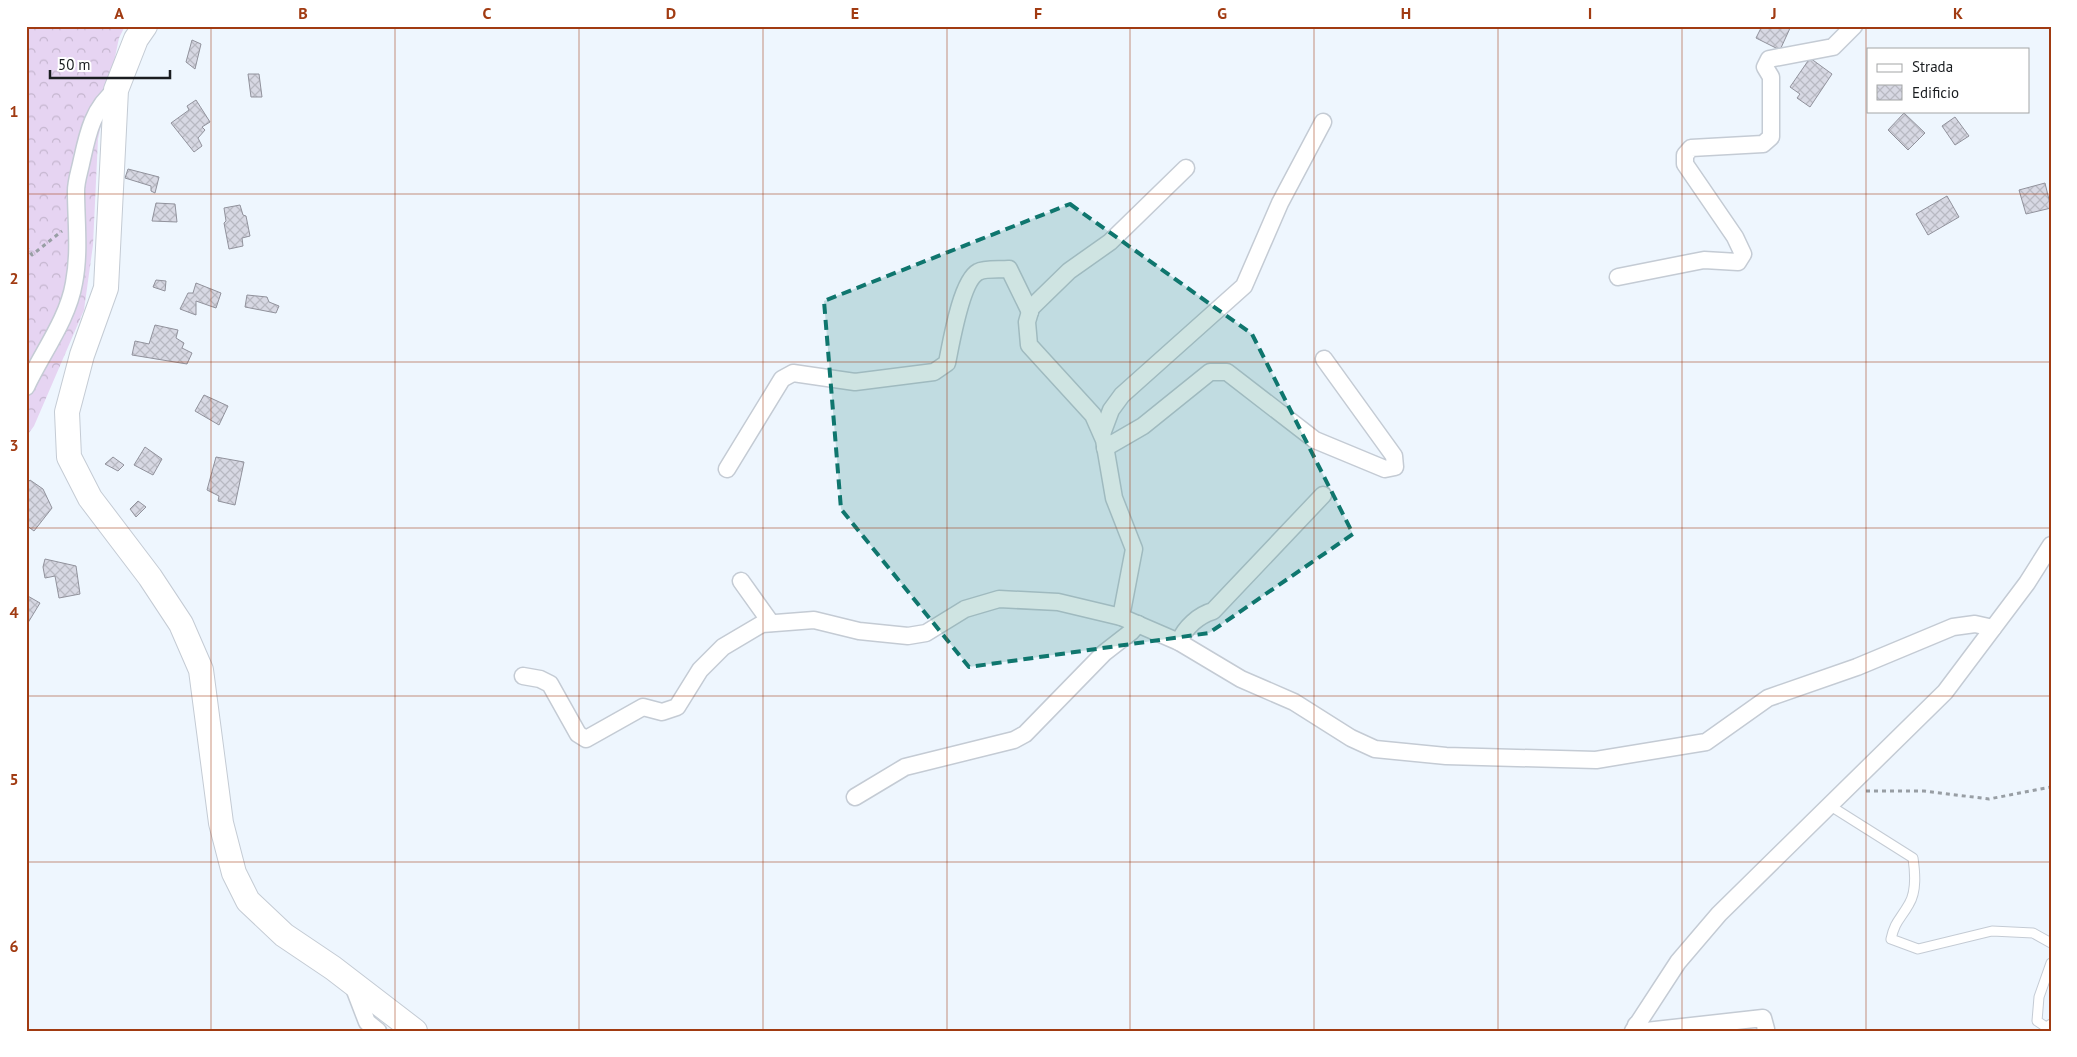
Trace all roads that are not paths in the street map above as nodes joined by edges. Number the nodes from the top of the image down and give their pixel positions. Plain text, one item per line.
1 (145, 26) edge
2 (1854, 26) edge
3 (116, 90) junction
4 (1323, 122) dead end
5 (1186, 168) dead end
6 (1618, 276) dead end
7 (1030, 312) junction
8 (1324, 359) dead end
9 (26, 387) edge
10 (1104, 441) junction
11 (727, 469) dead end
12 (1323, 495) dead end
13 (2051, 545) edge
14 (741, 581) dead end
15 (1121, 616) junction
16 (771, 623) junction
17 (1138, 624) junction
18 (1993, 628) junction
19 (1179, 642) junction
20 (523, 676) dead end
21 (856, 797) dead end
22 (1829, 806) junction
23 (2051, 943) edge
24 (2051, 963) edge
25 (351, 982) junction
26 (2051, 1024) edge
27 (1635, 1028) edge
28 (378, 1031) edge
29 (415, 1031) edge
30 (1765, 1031) edge

1 - 3 street
2 - 6 street
3 - 9 street
3 - 25 street
4 - 10 street
5 - 7 street
7 - 10 street
7 - 11 street
8 - 10 street
10 - 15 street
12 - 19 street
13 - 18 street
14 - 16 street
15 - 16 street
15 - 17 street
16 - 20 street
17 - 19 street
17 - 21 street
18 - 19 street
18 - 22 street
22 - 23 lane
22 - 27 street
24 - 26 lane
25 - 28 street
25 - 29 street
27 - 30 street

